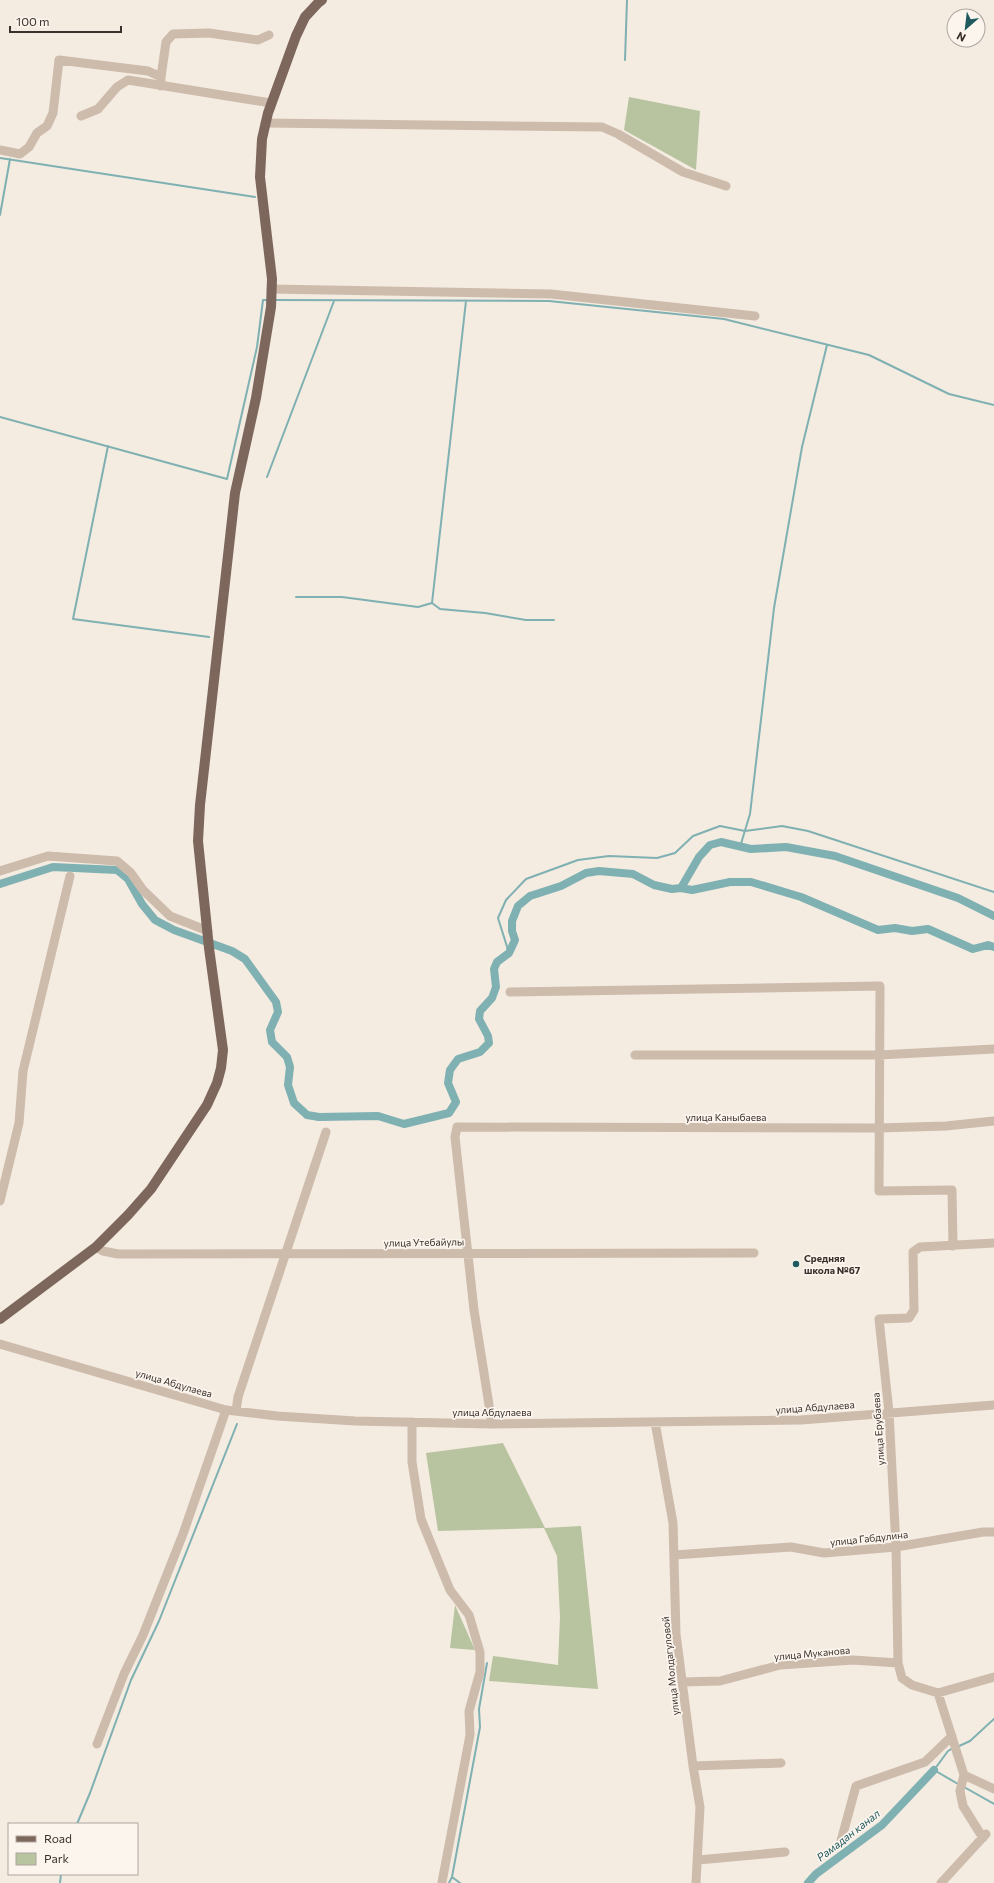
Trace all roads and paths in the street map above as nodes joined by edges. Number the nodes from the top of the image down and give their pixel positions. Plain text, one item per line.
1 (322, 0) edge
2 (269, 35) dead end
3 (161, 77) junction
4 (161, 86) junction
5 (271, 103) junction
6 (81, 116) dead end
7 (265, 123) junction
8 (0, 150) edge
9 (726, 186) dead end
10 (271, 298) junction
11 (755, 316) dead end
12 (0, 871) edge
13 (70, 876) dead end
14 (208, 939) junction
15 (510, 992) dead end
16 (994, 1049) edge
17 (635, 1054) dead end
18 (879, 1055) junction
19 (994, 1121) edge
20 (878, 1128) junction
21 (326, 1132) dead end
22 (0, 1201) edge
23 (994, 1243) edge
24 (952, 1246) junction
25 (96, 1247) junction
26 (468, 1253) junction
27 (754, 1253) dead end
28 (285, 1255) junction
29 (0, 1319) edge
30 (0, 1344) edge
31 (994, 1405) edge
32 (226, 1410) junction
33 (236, 1411) junction
34 (889, 1412) junction
35 (412, 1422) junction
36 (655, 1422) junction
37 (492, 1424) junction
38 (994, 1532) edge
39 (896, 1547) junction
40 (674, 1555) junction
41 (898, 1663) junction
42 (994, 1677) edge
43 (682, 1682) junction
44 (938, 1693) junction
45 (952, 1736) junction
46 (98, 1744) dead end
47 (781, 1762) dead end
48 (693, 1766) junction
49 (964, 1775) junction
50 (994, 1789) edge
51 (842, 1841) dead end
52 (785, 1852) dead end
53 (698, 1860) junction
54 (442, 1882) dead end
55 (696, 1883) edge
56 (940, 1883) edge

1 - 5 main road
2 - 3 street
3 - 4 street
3 - 8 street
4 - 5 street
4 - 6 street
5 - 7 main road
7 - 9 street
7 - 10 main road
10 - 11 street
10 - 14 main road
12 - 14 street
13 - 22 street
14 - 25 main road
15 - 18 street
16 - 18 street
17 - 18 street
18 - 20 street
19 - 20 street, улица Каныбаева
20 - 24 street
20 - 26 street, улица Каныбаева
21 - 28 street
23 - 24 street, улица Ерубаева
24 - 34 street, улица Ерубаева
25 - 28 street, улица Утебайулы
25 - 29 main road
26 - 27 street, улица Утебайулы
26 - 28 street, улица Утебайулы
26 - 37 street
28 - 33 street
30 - 32 street, улица Абдулаева
31 - 34 street, улица Абдулаева
32 - 33 street, улица Абдулаева
32 - 46 street
33 - 35 street, улица Абдулаева
34 - 36 street, улица Абдулаева
34 - 39 street, улица Ерубаева
35 - 37 street, улица Абдулаева
35 - 54 street
36 - 37 street, улица Абдулаева
36 - 40 street, улица Молдагуловой
38 - 39 street, улица Габдулина
39 - 40 street, улица Габдулина
39 - 41 street, улица Ерубаева
40 - 43 street, улица Молдагуловой
41 - 43 street, улица Муканова
41 - 44 street, улица Ерубаева
42 - 44 street
43 - 48 street, улица Молдагуловой
44 - 45 street
45 - 49 street
45 - 51 street
47 - 48 street
48 - 53 street, улица Молдагуловой
49 - 50 street
49 - 56 street
52 - 53 street
53 - 55 street, улица Молдагуловой

